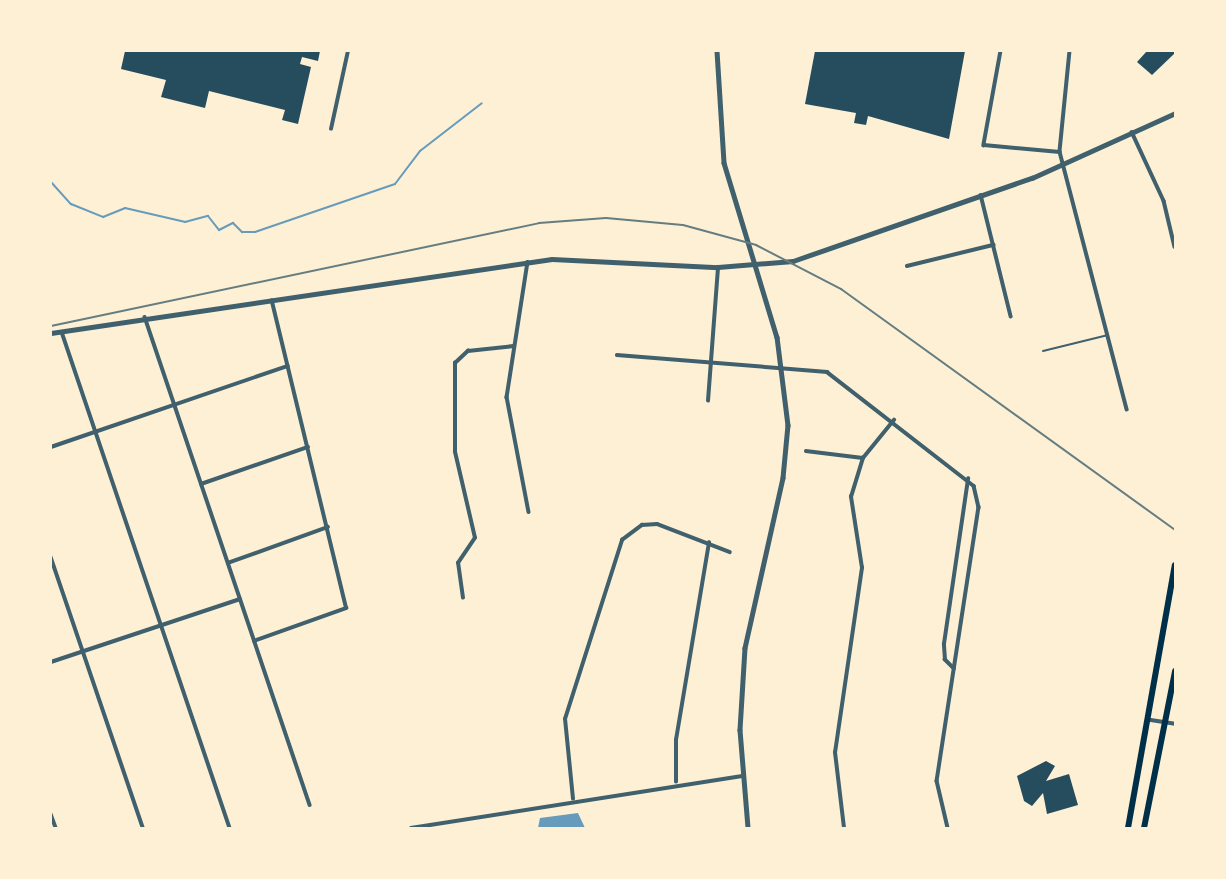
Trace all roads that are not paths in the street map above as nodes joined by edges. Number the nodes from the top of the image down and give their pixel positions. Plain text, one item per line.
1 (348, 51) edge
2 (717, 51) edge
3 (1001, 51) edge
4 (1070, 51) edge
5 (1175, 113) edge
6 (331, 129) dead end
7 (1132, 132) junction
8 (1060, 152) junction
9 (1067, 163) junction
10 (981, 195) junction
11 (1167, 212) junction
12 (1175, 218) edge
13 (993, 245) junction
14 (1175, 247) edge
15 (528, 262) junction
16 (907, 266) dead end
17 (718, 267) junction
18 (756, 267) junction
19 (272, 299) junction
20 (1011, 316) dead end
21 (145, 317) junction
22 (62, 332) junction
23 (51, 333) edge
24 (1109, 335) junction
25 (514, 346) junction
26 (1043, 351) dead end
27 (617, 355) dead end
28 (710, 363) junction
29 (288, 366) junction
30 (783, 367) junction
31 (708, 401) dead end
32 (175, 405) junction
33 (1127, 409) dead end
34 (894, 421) junction
35 (97, 432) junction
36 (51, 447) edge
37 (309, 447) junction
38 (806, 451) dead end
39 (863, 458) junction
40 (968, 479) junction
41 (201, 484) junction
42 (529, 512) dead end
43 (328, 527) junction
44 (709, 543) junction
45 (730, 552) dead end
46 (51, 557) edge
47 (228, 563) junction
48 (1175, 565) edge
49 (463, 598) dead end
50 (240, 599) junction
51 (161, 625) junction
52 (254, 641) junction
53 (83, 652) junction
54 (51, 662) edge
55 (954, 669) junction
56 (1175, 671) edge
57 (1151, 720) junction
58 (1167, 723) junction
59 (1175, 724) edge
60 (742, 776) junction
61 (676, 782) junction
62 (573, 799) junction
63 (310, 805) dead end
64 (51, 814) edge
65 (56, 828) edge
66 (143, 828) edge
67 (230, 828) edge
68 (411, 828) edge
69 (748, 828) edge
70 (844, 828) edge
71 (948, 828) edge
72 (1128, 828) edge
73 (1144, 828) edge

1 - 6 street
2 - 18 street
3 - 8 street
4 - 8 street
5 - 7 street
7 - 9 street
7 - 11 street
8 - 9 street
9 - 10 street
9 - 24 street
10 - 13 street
10 - 18 street
11 - 12 street
11 - 14 street
13 - 16 street
13 - 20 street
15 - 17 street
15 - 19 street
15 - 25 street
17 - 18 street
17 - 28 street
18 - 30 street
19 - 21 street
19 - 29 street
21 - 22 street
21 - 32 street
22 - 23 street
22 - 35 street
24 - 26 lane
24 - 33 street
25 - 42 street
25 - 49 street
27 - 28 street
28 - 30 street
28 - 31 street
29 - 32 street
29 - 37 street
30 - 34 street
30 - 60 street
32 - 35 street
32 - 41 street
34 - 39 street
34 - 40 street
35 - 36 street
35 - 51 street
37 - 41 street
37 - 43 street
38 - 39 street
39 - 70 street
40 - 55 street
40 - 55 street
41 - 47 street
43 - 47 street
43 - 52 street
44 - 45 street
44 - 61 street
44 - 62 street
46 - 53 street
47 - 50 street
48 - 57 main road
50 - 51 street
50 - 52 street
51 - 53 street
51 - 67 street
52 - 63 street
53 - 54 street
53 - 66 street
55 - 71 street
56 - 58 main road
57 - 58 street
57 - 72 main road
58 - 59 street
58 - 73 main road
60 - 61 street
60 - 69 street
61 - 62 street
62 - 68 street
64 - 65 street

